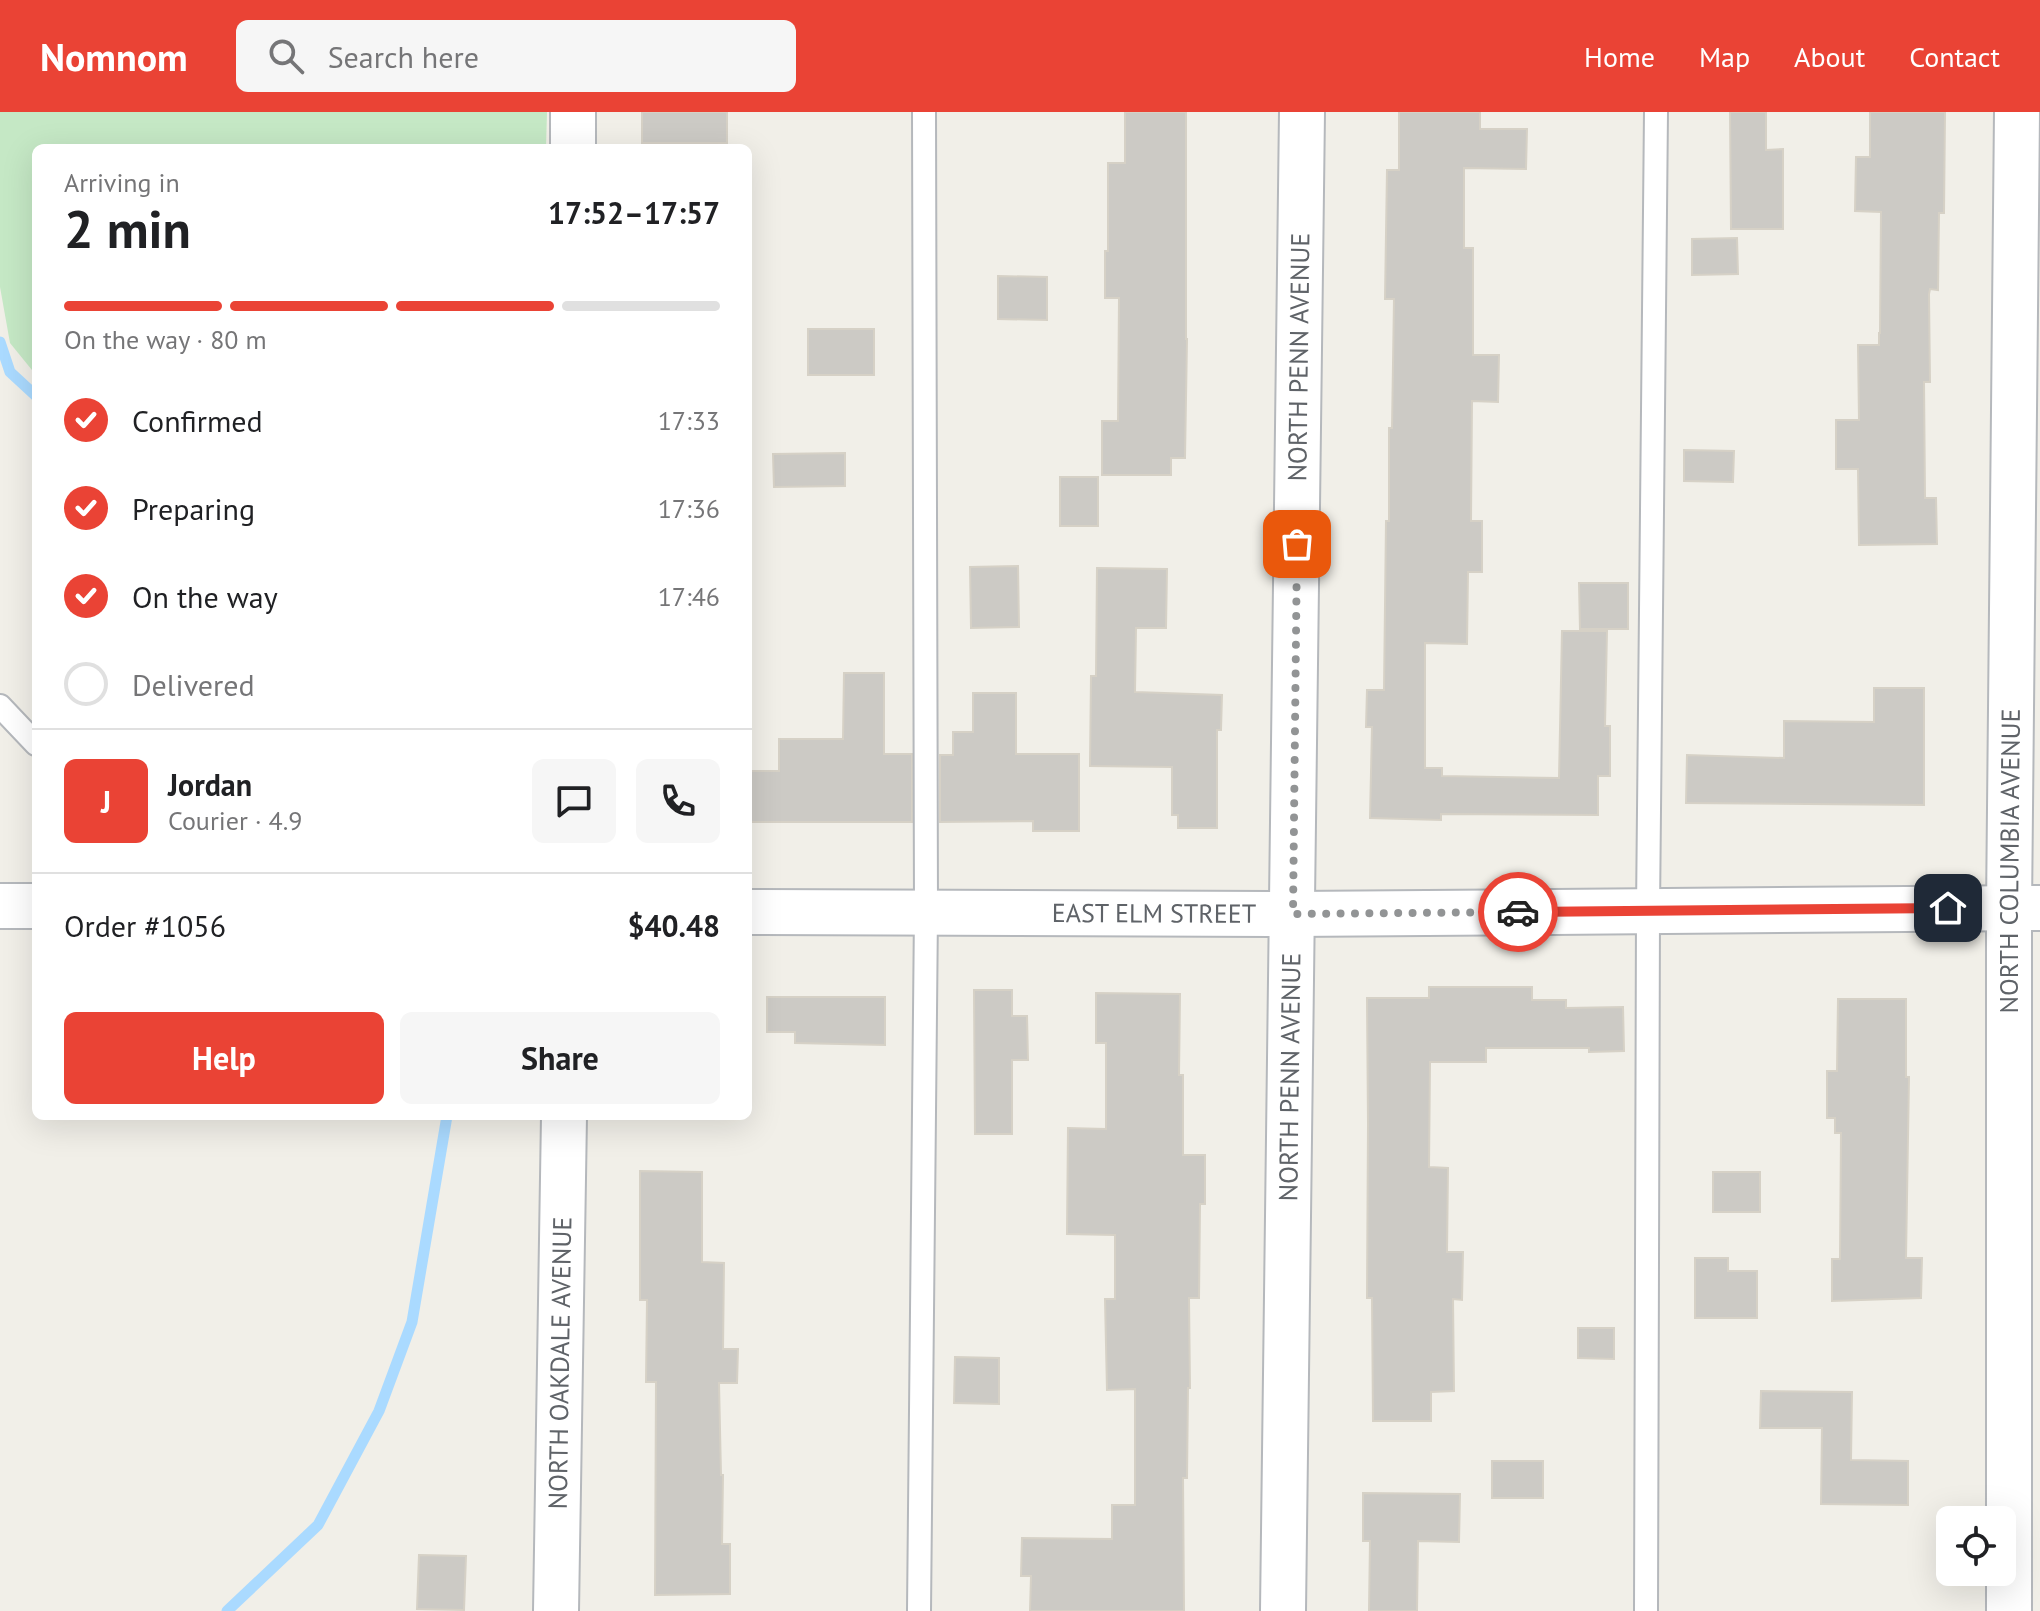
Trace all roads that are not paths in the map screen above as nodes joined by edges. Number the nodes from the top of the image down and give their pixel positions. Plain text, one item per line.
1 (573, 112) edge
2 (924, 112) edge
3 (1302, 112) edge
4 (1656, 112) edge
5 (2017, 112) edge
6 (573, 144) edge
7 (0, 706) edge
8 (32, 740) edge
9 (0, 906) edge
10 (32, 906) edge
11 (2024, 908) edge
12 (1648, 910) junction
13 (752, 912) edge
14 (926, 912) junction
15 (1293, 914) junction
16 (564, 1120) edge
17 (556, 1611) edge
18 (919, 1611) edge
19 (1283, 1611) edge
20 (1646, 1611) edge
21 (2009, 1611) edge

1 - 6 street
2 - 14 lane
3 - 15 street, NORTH PENN AVENUE
4 - 12 lane
5 - 11 street, NORTH COLUMBIA AVENUE
7 - 8 lane
9 - 10 street
11 - 12 street, EAST ELM STREET
11 - 21 street, NORTH COLUMBIA AVENUE
12 - 15 street, EAST ELM STREET
12 - 20 lane
13 - 14 street, EAST ELM STREET
14 - 15 street, EAST ELM STREET
14 - 18 lane
15 - 19 street, NORTH PENN AVENUE
16 - 17 street, NORTH OAKDALE AVENUE

